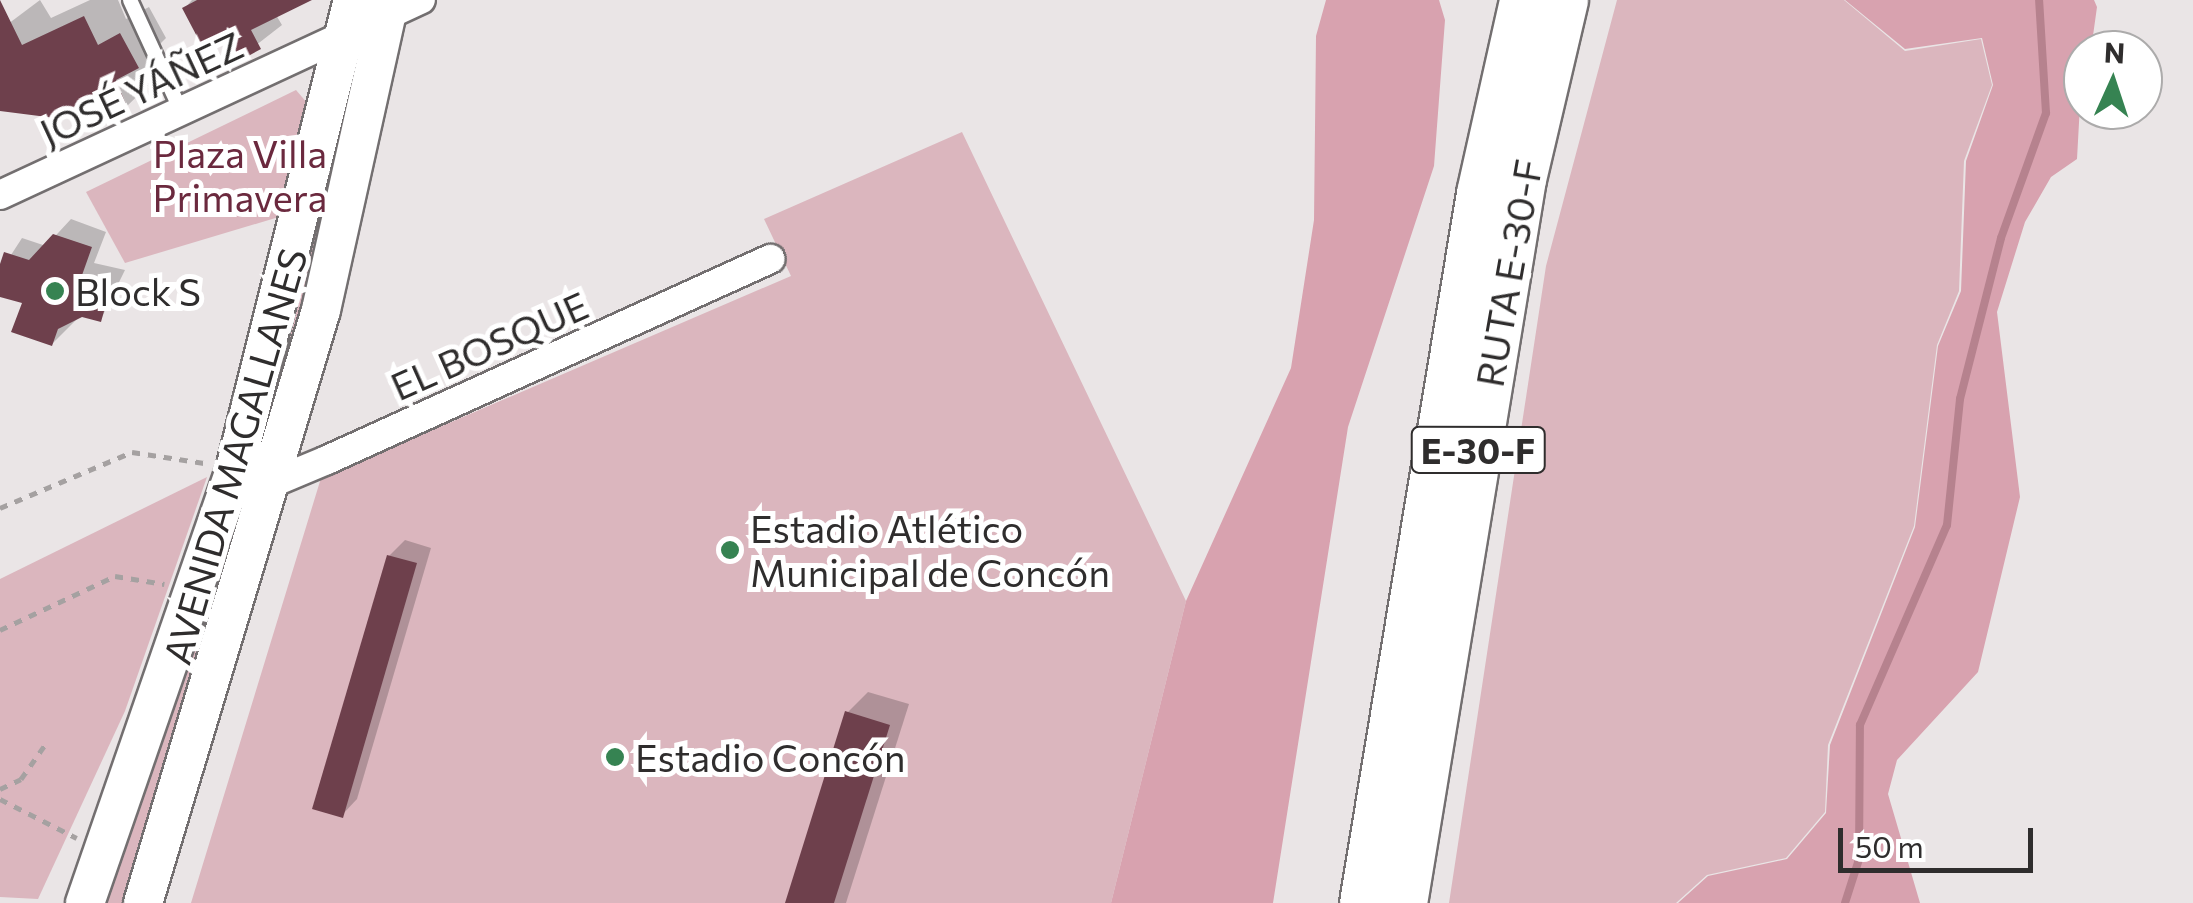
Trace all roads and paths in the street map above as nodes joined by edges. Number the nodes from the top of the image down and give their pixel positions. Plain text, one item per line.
1 (130, 0) edge
2 (422, 0) edge
3 (1522, 0) edge
4 (1564, 0) edge
5 (389, 8) edge
6 (350, 18) edge
7 (182, 111) junction
8 (0, 194) edge
9 (771, 259) dead end
10 (234, 473) junction
11 (272, 483) junction
12 (0, 508) edge
13 (196, 598) junction
14 (0, 630) edge
15 (48, 742) dead end
16 (0, 789) edge
17 (0, 799) edge
18 (105, 855) junction
19 (85, 903) edge
20 (144, 903) edge
21 (1362, 903) edge
22 (1404, 903) edge

1 - 7 lane
2 - 5 street, JOSÉ YÁÑEZ
3 - 21 highway, RUTA E-30-F / E-30-F
4 - 22 highway, RUTA E-30-F / E-30-F
5 - 6 street, JOSÉ YÁÑEZ
5 - 11 main road, AVENIDA MAGALLANES
6 - 7 street, JOSÉ YÁÑEZ
6 - 10 main road, AVENIDA MAGALLANES
7 - 8 street, JOSÉ YÁÑEZ
9 - 11 street, EL BOSQUE
10 - 11 street
10 - 12 path
10 - 13 main road, AVENIDA MAGALLANES
11 - 20 main road, AVENIDA MAGALLANES
13 - 14 path
13 - 18 main road, AVENIDA MAGALLANES
15 - 16 path
17 - 18 path
18 - 19 main road, AVENIDA MAGALLANES

